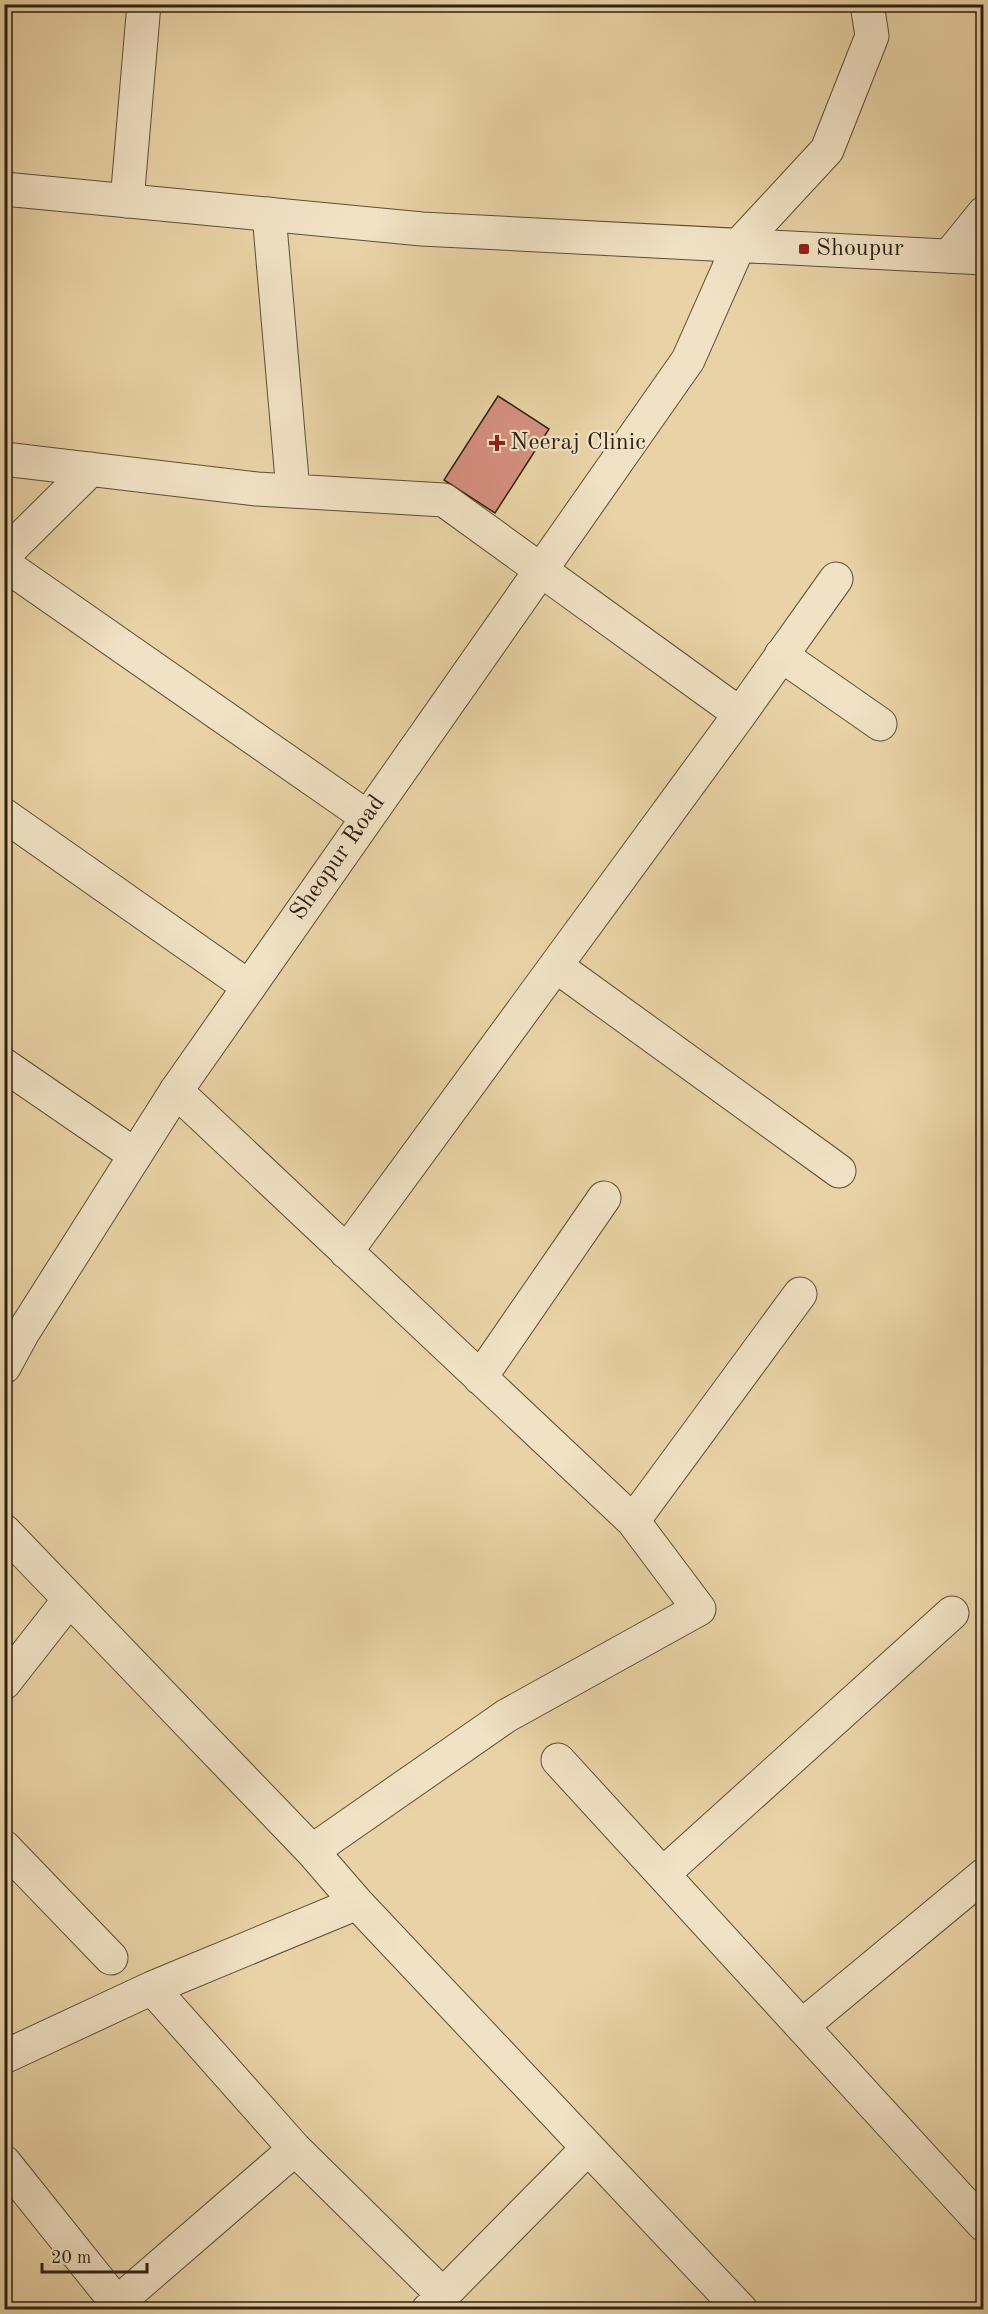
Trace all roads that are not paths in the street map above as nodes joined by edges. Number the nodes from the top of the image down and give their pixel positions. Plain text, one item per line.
1 (144, 4) edge
2 (867, 4) edge
3 (4, 189) edge
4 (127, 201) junction
5 (984, 213) edge
6 (269, 214) junction
7 (739, 245) junction
8 (949, 256) junction
9 (984, 258) edge
10 (4, 459) edge
11 (91, 469) junction
12 (294, 491) junction
13 (4, 555) edge
14 (4, 564) edge
15 (541, 570) junction
16 (836, 579) dead end
17 (782, 656) junction
18 (740, 714) junction
19 (880, 724) dead end
20 (4, 815) edge
21 (367, 817) junction
22 (556, 966) junction
23 (249, 987) junction
24 (8, 1074) edge
25 (176, 1091) junction
26 (135, 1155) junction
27 (839, 1171) dead end
28 (604, 1198) dead end
29 (346, 1252) junction
30 (800, 1294) dead end
31 (4, 1367) edge
32 (480, 1377) junction
33 (633, 1521) junction
34 (4, 1531) edge
35 (69, 1600) junction
36 (952, 1612) dead end
37 (4, 1683) edge
38 (558, 1760) dead end
39 (4, 1847) edge
40 (312, 1851) junction
41 (663, 1874) junction
42 (984, 1875) edge
43 (357, 1903) junction
44 (111, 1958) dead end
45 (152, 1988) junction
46 (802, 2026) junction
47 (4, 2057) edge
48 (588, 2148) junction
49 (295, 2149) junction
50 (4, 2162) edge
51 (984, 2225) edge
52 (435, 2302) edge
53 (113, 2306) edge
54 (741, 2310) edge

1 - 4 street
2 - 7 street, Sheopur Road
3 - 4 street
4 - 6 street
5 - 8 street
6 - 7 street
6 - 12 street
7 - 8 street
7 - 15 street, Sheopur Road
8 - 9 street
10 - 11 street
11 - 12 street
11 - 13 street
12 - 15 street
14 - 21 street
15 - 18 street
15 - 21 street, Sheopur Road
16 - 17 street
17 - 18 street
17 - 19 street
18 - 22 street
20 - 23 street
21 - 23 street, Sheopur Road
22 - 27 street
22 - 29 street
23 - 25 street, Sheopur Road
24 - 26 street
25 - 26 street, Sheopur Road
25 - 29 street
26 - 31 street, Sheopur Road
28 - 32 street
29 - 32 street
30 - 33 street
32 - 33 street
33 - 40 street
34 - 35 street
35 - 37 street
35 - 40 street
36 - 41 street
38 - 41 street
39 - 44 street
40 - 43 street
41 - 46 street
42 - 46 street
43 - 45 street
43 - 48 street
45 - 47 street
45 - 49 street
46 - 51 street
48 - 52 street
48 - 54 street
49 - 52 street
49 - 53 street
50 - 53 street

